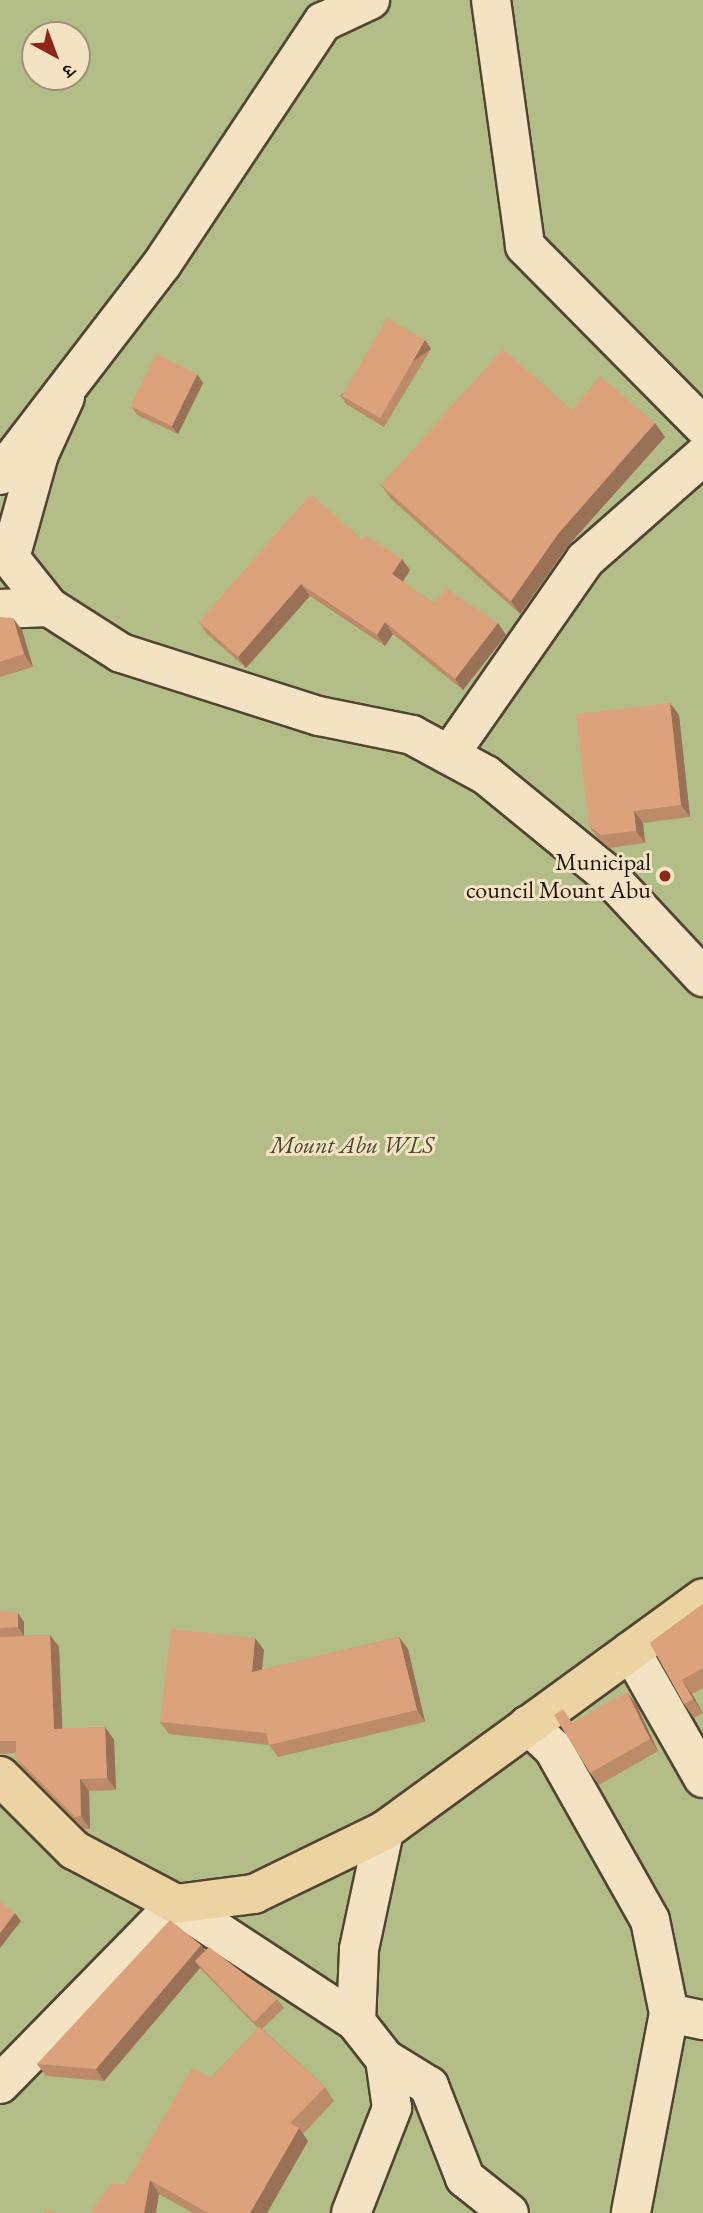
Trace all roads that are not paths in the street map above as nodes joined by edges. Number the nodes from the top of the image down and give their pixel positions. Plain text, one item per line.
1 (370, 0) edge
2 (491, 0) edge
3 (65, 397) junction
4 (703, 426) edge
5 (703, 456) edge
6 (0, 475) edge
7 (49, 607) junction
8 (0, 609) edge
9 (449, 755) junction
10 (703, 977) edge
11 (703, 1598) edge
12 (631, 1651) junction
13 (528, 1725) junction
14 (0, 1776) edge
15 (703, 1778) edge
16 (384, 1831) junction
17 (176, 1903) junction
18 (686, 2017) edge
19 (356, 2022) junction
20 (385, 2059) junction
21 (0, 2084) edge
22 (351, 2213) edge
23 (509, 2213) edge
24 (631, 2213) edge

1 - 3 street
2 - 4 street
3 - 6 street
3 - 7 street
5 - 9 street
7 - 8 street
7 - 9 street
9 - 10 street
11 - 12 main road
12 - 13 main road
12 - 15 street
13 - 16 main road
13 - 18 street
14 - 17 main road
16 - 17 main road
16 - 19 street
17 - 19 street
17 - 21 street
18 - 24 street
19 - 20 street
20 - 22 street
20 - 23 street

